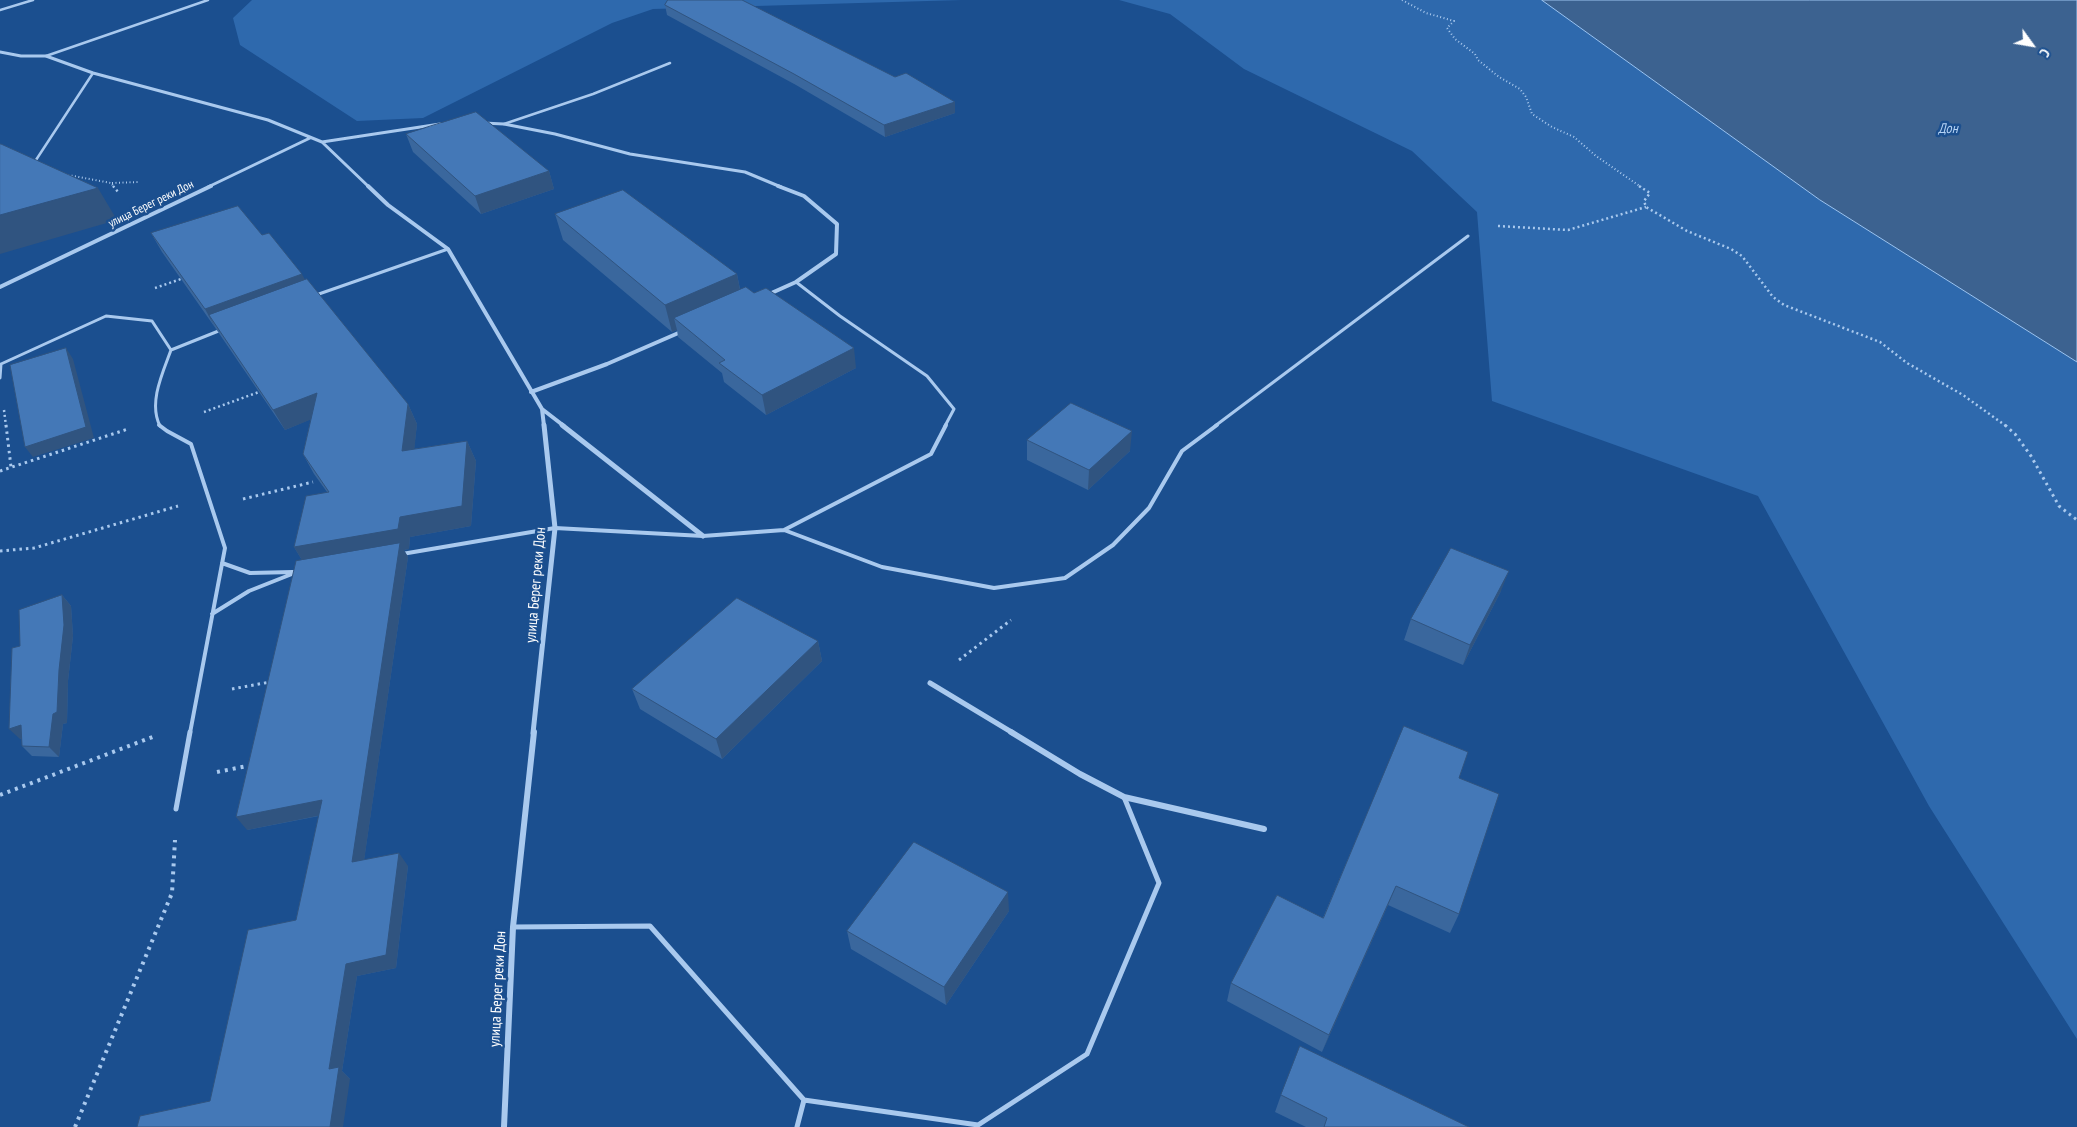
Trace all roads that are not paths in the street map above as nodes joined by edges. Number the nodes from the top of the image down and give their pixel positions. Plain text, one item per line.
1 (33, 0) edge
2 (208, 0) edge
3 (0, 10) edge
4 (0, 52) edge
5 (46, 56) junction
6 (670, 62) dead end
7 (94, 73) junction
8 (448, 123) edge
9 (476, 123) edge
10 (504, 124) junction
11 (310, 138) junction
12 (322, 142) junction
13 (31, 168) edge
14 (1468, 236) road end
15 (448, 248) junction
16 (796, 282) junction
17 (0, 287) edge
18 (309, 297) edge
19 (760, 297) edge
20 (226, 328) edge
21 (688, 328) edge
22 (171, 350) junction
23 (0, 378) edge
24 (532, 392) junction
25 (542, 409) junction
26 (555, 528) junction
27 (784, 530) junction
28 (703, 536) junction
29 (393, 556) edge
30 (222, 563) junction
31 (212, 614) junction
32 (930, 683) road end
33 (1124, 797) junction
34 (176, 810) road end
35 (1264, 829) dead end
36 (513, 927) junction
37 (804, 1100) junction
38 (504, 1127) edge
39 (797, 1127) edge

1 - 3 lane
2 - 5 lane
4 - 5 street, улица Берег реки Дон
5 - 7 street, улица Берег реки Дон
6 - 10 lane
7 - 11 street, улица Берег реки Дон
7 - 13 lane
8 - 12 street
9 - 10 street
10 - 16 street
11 - 12 street, улица Берег реки Дон
11 - 17 street, улица Берег реки Дон
12 - 15 street, улица Берег реки Дон
14 - 27 lane
15 - 18 lane
15 - 24 street, улица Берег реки Дон
16 - 19 street
16 - 27 lane
20 - 22 lane
21 - 24 street
22 - 23 lane
22 - 30 lane
24 - 25 street, улица Берег реки Дон
25 - 26 street, улица Берег реки Дон
25 - 28 street
26 - 28 lane
26 - 29 lane
26 - 36 street, улица Берег реки Дон
27 - 28 lane
30 - 31 lane
30 - 31 lane
31 - 34 lane
32 - 33 street
33 - 35 street
33 - 37 lane
36 - 37 lane
36 - 38 street, улица Берег реки Дон
37 - 39 lane

